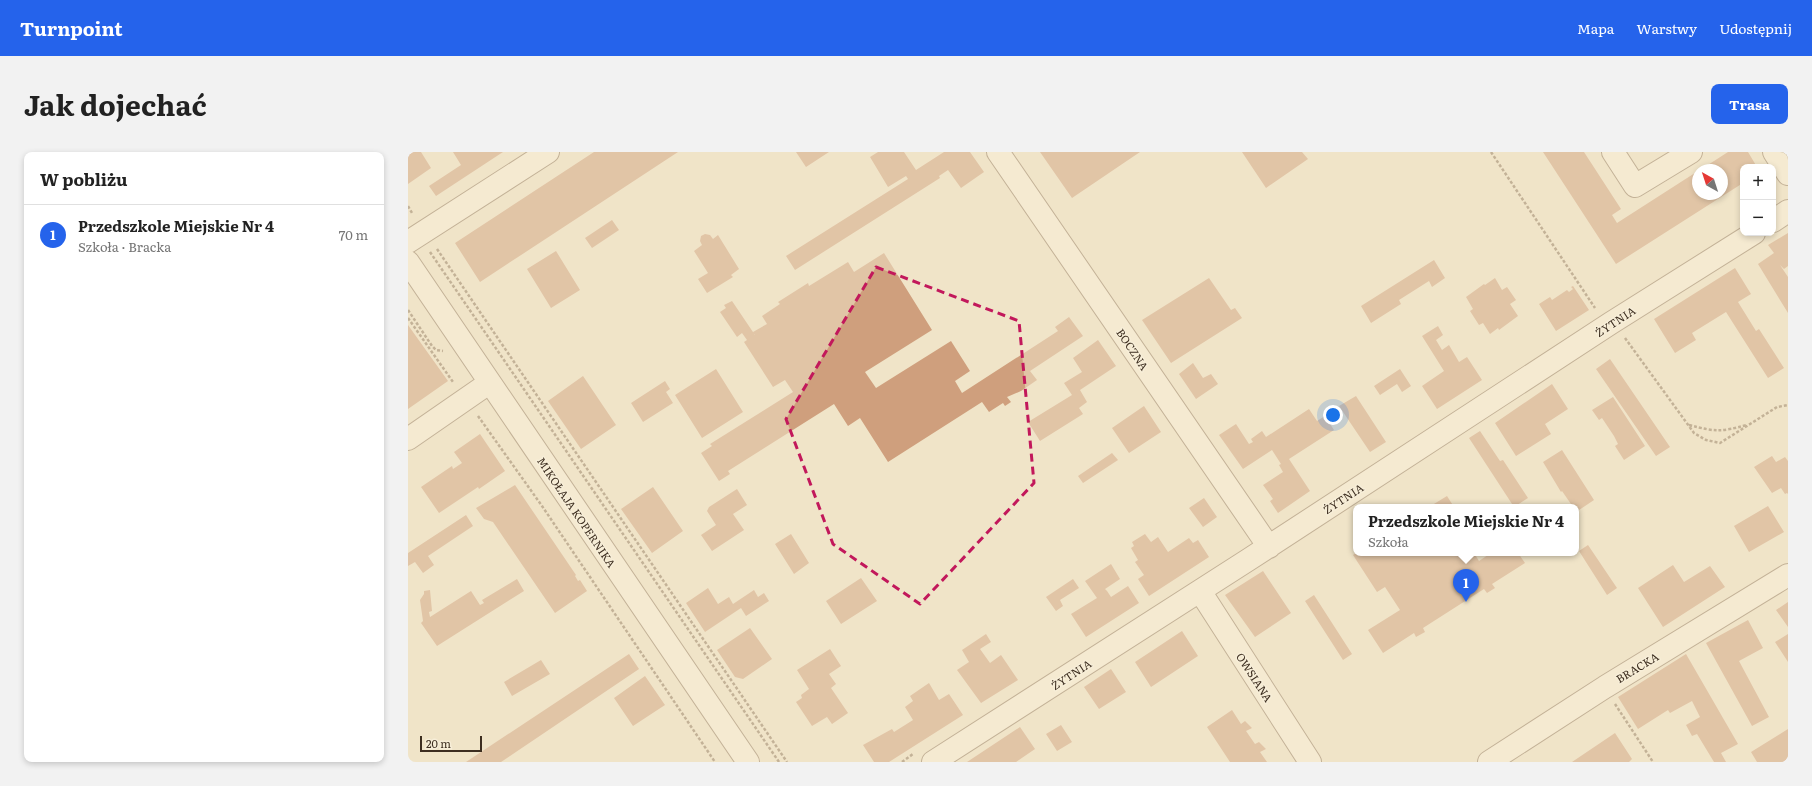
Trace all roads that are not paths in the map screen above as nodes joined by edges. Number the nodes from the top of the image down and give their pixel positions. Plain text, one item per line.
1 (548, 152) edge
2 (998, 152) edge
3 (1613, 152) edge
4 (1691, 152) edge
5 (1774, 152) edge
6 (1788, 174) edge
7 (1788, 211) edge
8 (1776, 219) edge
9 (417, 236) edge
10 (1749, 236) edge
11 (408, 262) edge
12 (489, 383) junction
13 (408, 439) edge
14 (1269, 547) junction
15 (1788, 575) edge
16 (1200, 591) junction
17 (924, 758) edge
18 (748, 762) edge
19 (1310, 762) edge
20 (1489, 762) edge

1 - 9 street
2 - 14 street, BOCZNA
3 - 4 street
5 - 6 street
7 - 8 street
10 - 14 street, ŻYTNIA
11 - 12 street, MIKOŁAJA KOPERNIKA
12 - 13 street
12 - 18 street, MIKOŁAJA KOPERNIKA
14 - 16 street, ŻYTNIA
15 - 20 street, BRACKA
16 - 17 street, ŻYTNIA
16 - 19 street, OWSIANA

